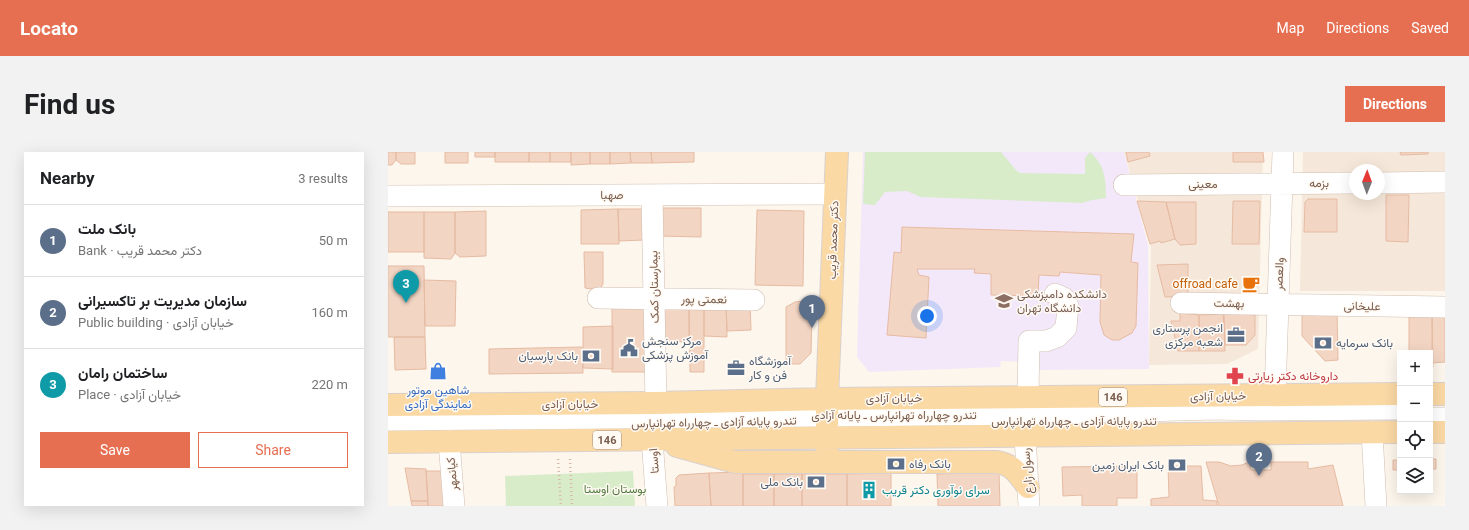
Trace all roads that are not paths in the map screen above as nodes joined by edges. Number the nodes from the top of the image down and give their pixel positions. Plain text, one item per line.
1 (837, 152) edge
2 (1283, 152) edge
3 (1445, 182) edge
4 (1349, 183) edge
5 (1385, 183) edge
6 (1282, 184) junction
7 (1124, 185) dead end
8 (835, 194) junction
9 (652, 195) junction
10 (388, 196) edge
11 (1054, 294) dead end
12 (598, 298) dead end
13 (654, 298) junction
14 (754, 300) dead end
15 (1181, 302) dead end
16 (1278, 304) junction
17 (1445, 307) edge
18 (1397, 394) edge
19 (1433, 394) edge
20 (1445, 394) edge
21 (1275, 395) junction
22 (1028, 397) junction
23 (656, 403) junction
24 (388, 405) edge
25 (1397, 409) edge
26 (1433, 409) edge
27 (1445, 409) edge
28 (827, 418) junction
29 (1433, 418) edge
30 (1445, 418) edge
31 (1397, 419) edge
32 (388, 420) edge
33 (388, 425) edge
34 (1372, 432) junction
35 (1397, 432) edge
36 (1433, 432) edge
37 (1445, 432) edge
38 (1025, 436) junction
39 (652, 439) junction
40 (449, 441) junction
41 (388, 442) edge
42 (827, 462) junction
43 (1029, 497) edge
44 (454, 506) edge
45 (657, 506) edge
46 (1376, 506) edge

1 - 8 main road, دکتر محمد قریب
2 - 6 street, والعصر
3 - 5 street
4 - 6 street, بزمه
6 - 7 street, معینی
6 - 16 street, والعصر
8 - 9 street, صهبا
8 - 28 main road, دکتر محمد قریب
9 - 10 street, صهبا
9 - 13 street, بیمارستان کمک
11 - 22 street
12 - 13 street, نعمتی پور
13 - 14 street, نعمتی پور
13 - 23 street, بیمارستان کمک
15 - 16 street, بهشت
16 - 17 street, علیخانی
16 - 21 street, والعصر
18 - 21 main road, خیابان آزادی / 146
19 - 20 main road
21 - 22 main road, خیابان آزادی / 146
22 - 28 main road, خیابان آزادی / 146
23 - 24 main road, خیابان آزادی / 146
23 - 28 main road, خیابان آزادی / 146
25 - 28 street, تندرو چهارراه تهرانپارس ـ پایانه آزادی
26 - 27 street
28 - 31 street, تندرو پایانه آزادی ـ چهارراه تهرانپارس
28 - 32 street, تندرو چهارراه تهرانپارس ـ پایانه آزادی
28 - 33 street, تندرو پایانه آزادی ـ چهارراه تهرانپارس
28 - 38 main road, خیابان آزادی / 146
28 - 39 main road, خیابان آزادی / 146
28 - 42 main road, دکتر محمد قریب
29 - 30 street
34 - 35 main road, خیابان آزادی / 146
34 - 38 main road, خیابان آزادی / 146
34 - 46 street
36 - 37 main road
38 - 43 street, رسول زارع
39 - 40 main road, خیابان آزادی / 146
39 - 42 main road
39 - 45 street, اوستا
40 - 41 main road, خیابان آزادی / 146
40 - 44 street, کیانمهر
42 - 43 main road

